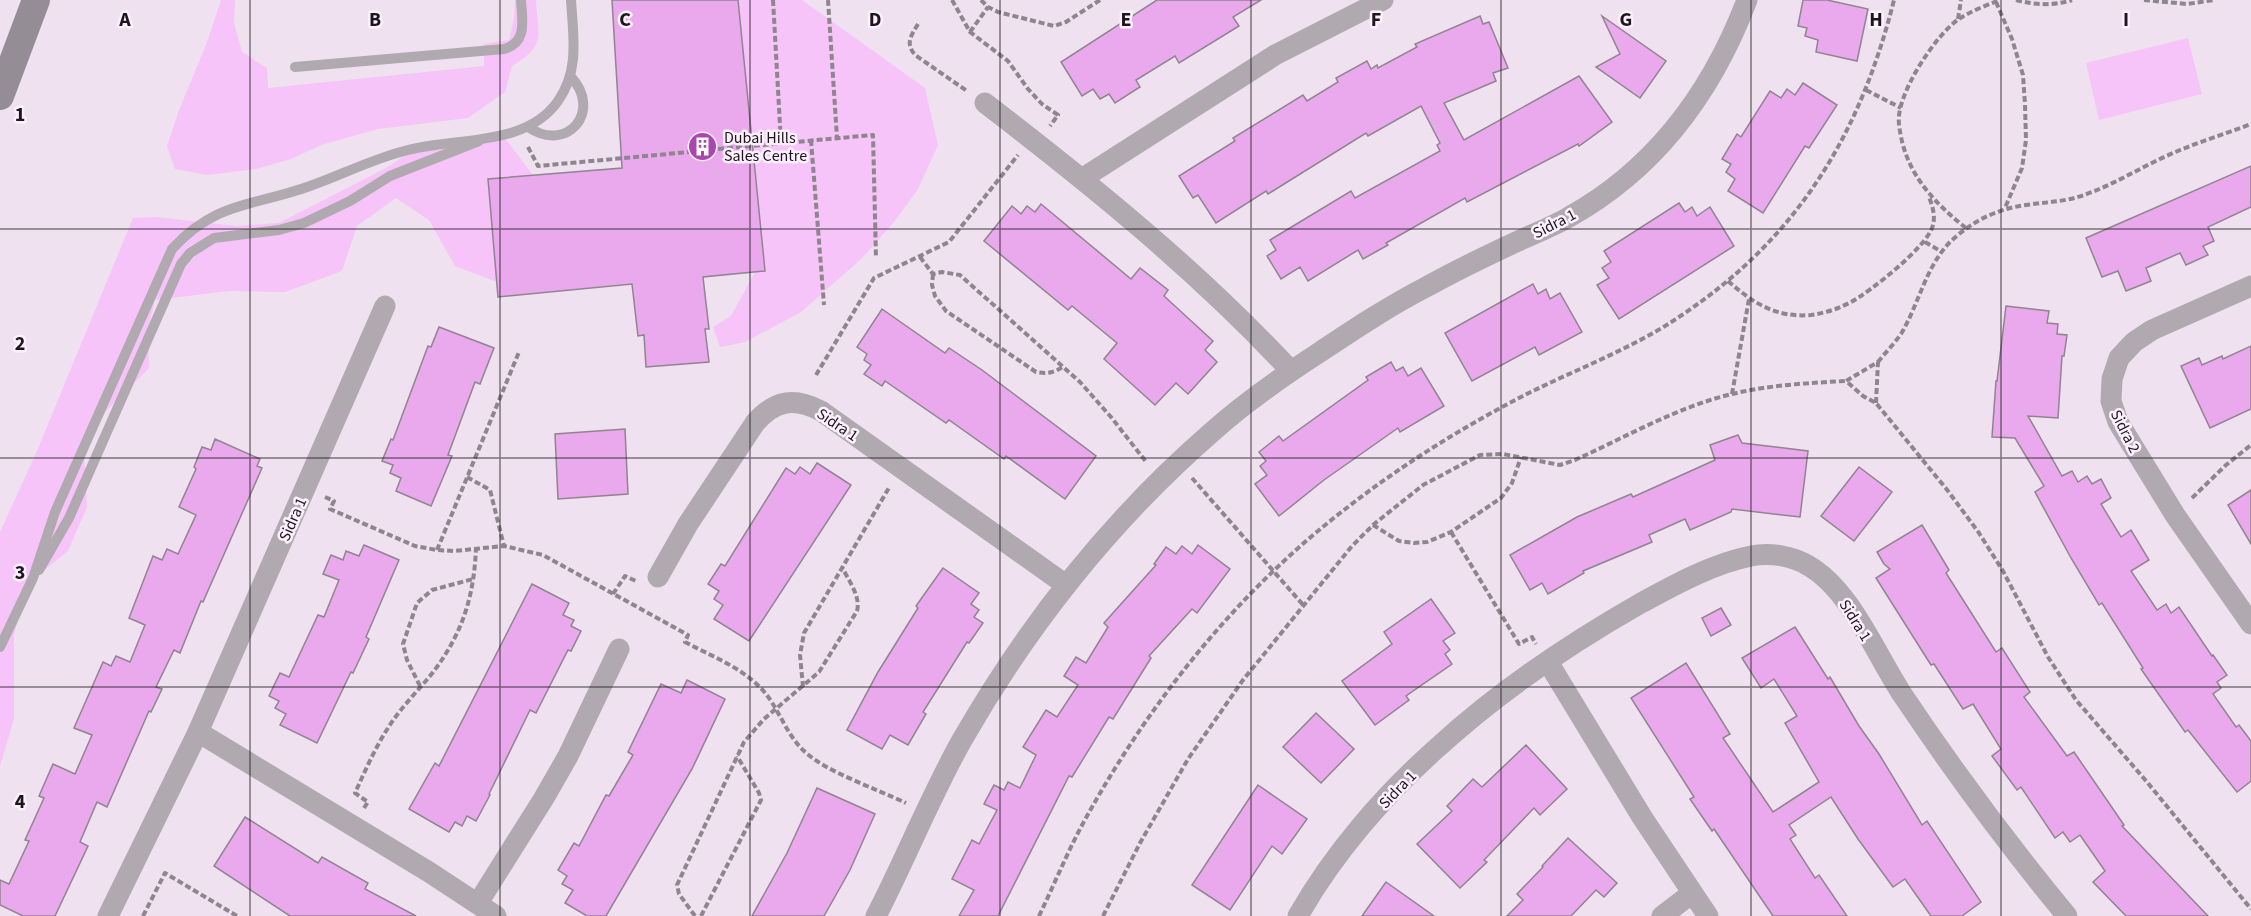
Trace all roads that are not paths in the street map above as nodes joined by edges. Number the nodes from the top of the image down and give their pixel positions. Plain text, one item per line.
1 (36, 0) edge
2 (521, 0) edge
3 (571, 0) edge
4 (1383, 0) edge
5 (1747, 0) edge
6 (295, 67) dead end
7 (571, 77) junction
8 (0, 96) edge
9 (985, 103) road end
10 (524, 129) junction
11 (484, 138) junction
12 (1083, 178) junction
13 (2251, 286) edge
14 (385, 306) dead end
15 (1291, 371) junction
16 (658, 577) dead end
17 (33, 578) junction
18 (1066, 585) junction
19 (2251, 624) edge
20 (0, 647) edge
21 (619, 649) dead end
22 (1548, 662) junction
23 (198, 732) junction
24 (1691, 894) junction
25 (478, 903) junction
26 (108, 916) edge
27 (496, 916) edge
28 (876, 916) edge
29 (1298, 916) edge
30 (1662, 916) edge
31 (1708, 916) edge
32 (2067, 916) edge

1 - 8 main road
2 - 6 lane
3 - 7 lane
4 - 12 street
5 - 15 street, Sidra 1
7 - 10 lane
7 - 10 lane
9 - 12 street
10 - 11 lane
11 - 17 lane
11 - 17 lane
12 - 15 street
13 - 19 street, Sidra 2
14 - 23 street, Sidra 1
15 - 18 street, Sidra 1
16 - 18 street, Sidra 1
17 - 20 lane
18 - 28 street, Sidra 1
21 - 25 street
22 - 24 street
22 - 29 street, Sidra 1
22 - 32 street, Sidra 1
23 - 25 street
23 - 26 street, Sidra 1
24 - 30 street
24 - 31 street
25 - 27 street

